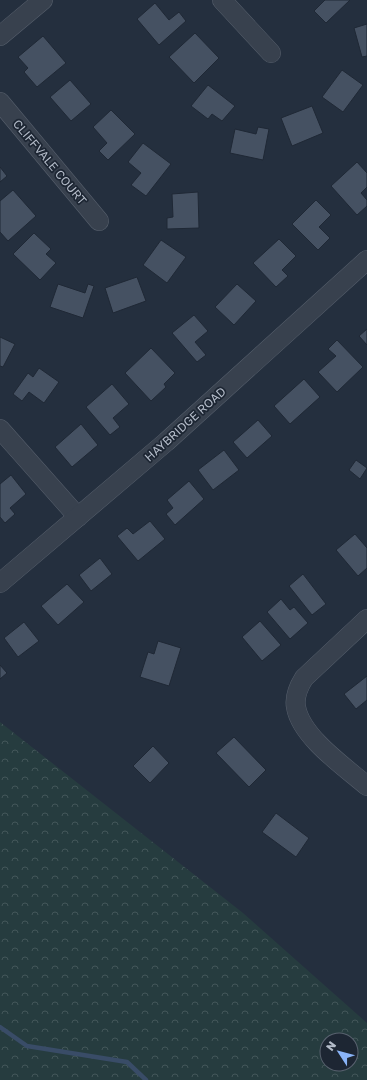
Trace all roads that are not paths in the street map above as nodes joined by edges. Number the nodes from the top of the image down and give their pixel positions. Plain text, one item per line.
1 (44, 0) edge
2 (222, 0) edge
3 (0, 36) edge
4 (271, 53) dead end
5 (0, 102) edge
6 (99, 221) dead end
7 (367, 260) edge
8 (0, 429) edge
9 (78, 517) junction
10 (0, 583) edge
11 (367, 620) edge
12 (367, 786) edge

1 - 3 street
2 - 4 street
5 - 6 street, CLIFFVALE COURT
7 - 9 street, HAYBRIDGE ROAD
8 - 9 street
9 - 10 street, HAYBRIDGE ROAD
11 - 12 street

